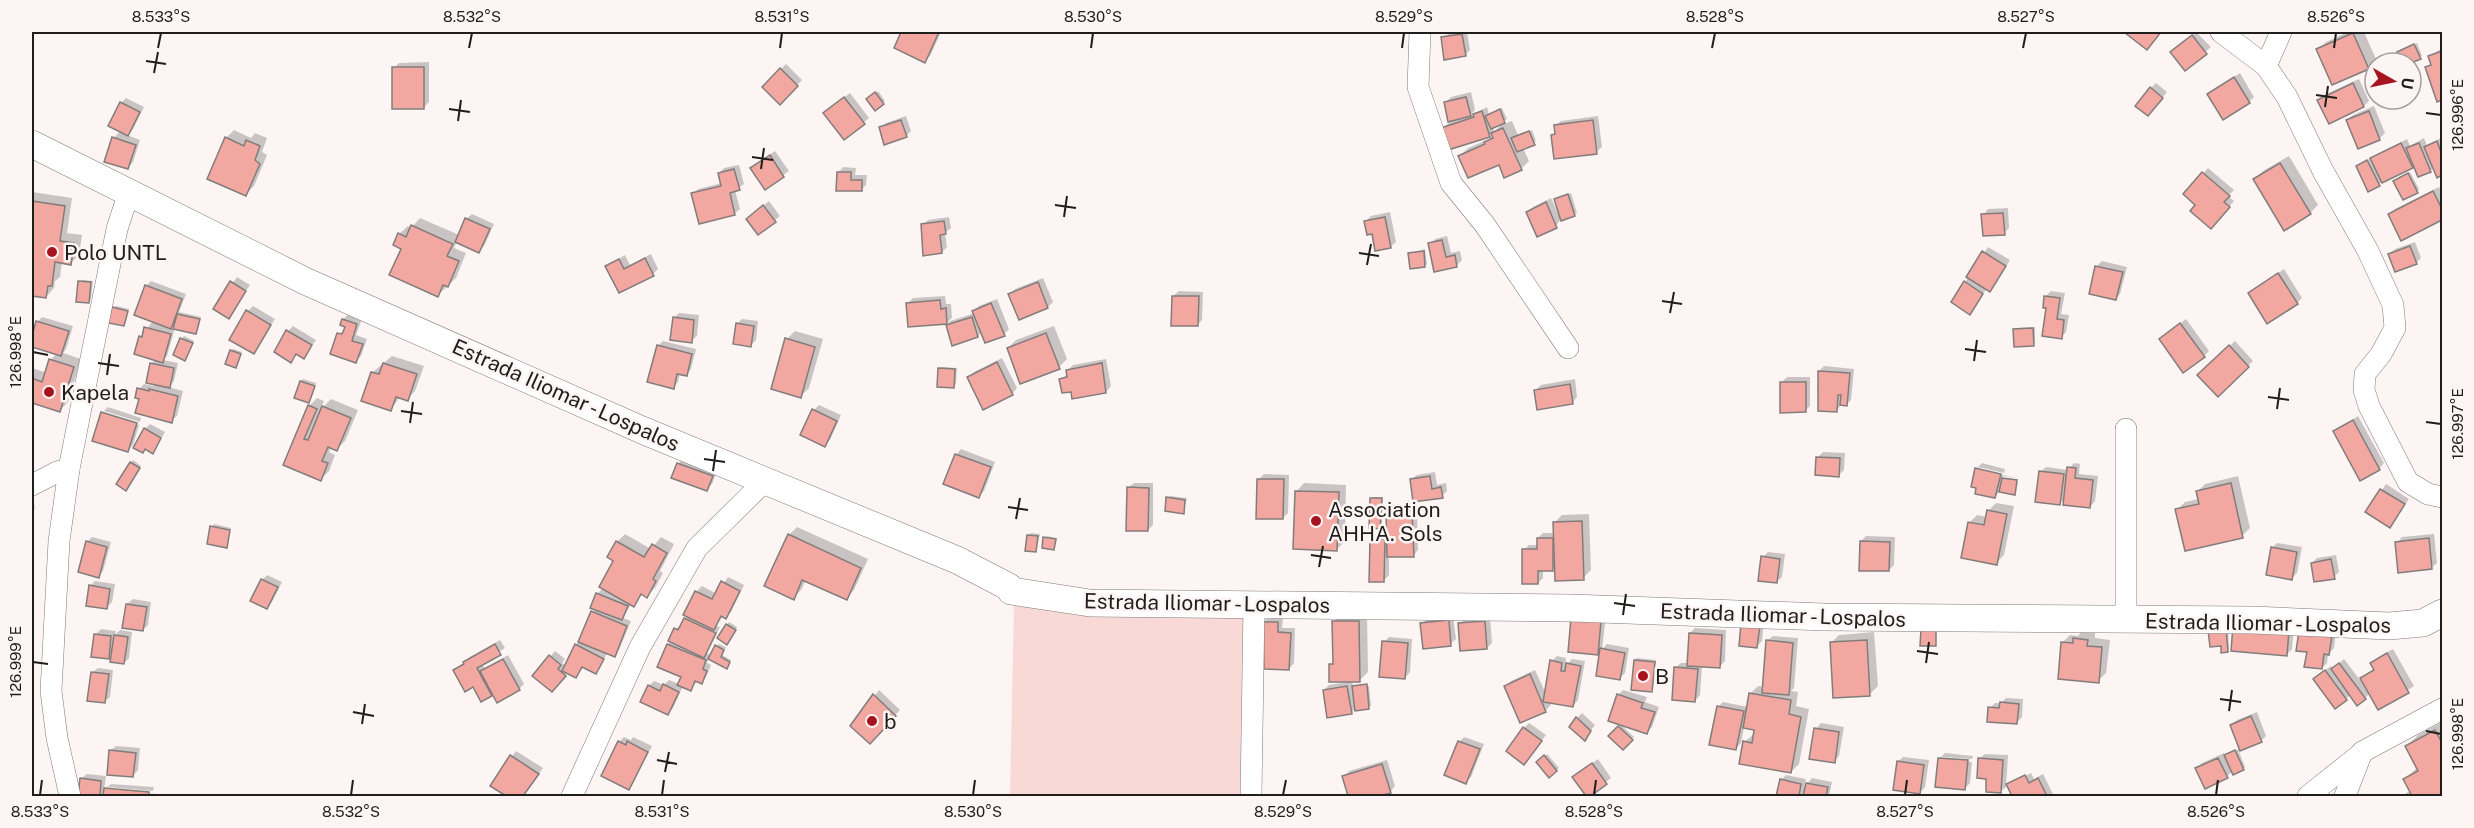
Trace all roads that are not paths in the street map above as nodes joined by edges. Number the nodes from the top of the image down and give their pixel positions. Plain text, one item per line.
1 (1420, 32) edge
2 (2221, 32) edge
3 (2281, 32) edge
4 (2266, 66) junction
5 (32, 144) edge
6 (129, 192) junction
7 (1568, 348) dead end
8 (2126, 429) dead end
9 (69, 469) junction
10 (766, 480) junction
11 (32, 485) edge
12 (2442, 498) edge
13 (1254, 604) junction
14 (2442, 613) edge
15 (2126, 621) junction
16 (2442, 709) edge
17 (2362, 752) junction
18 (70, 796) edge
19 (572, 796) edge
20 (1251, 796) edge
21 (2308, 796) edge
22 (2345, 796) edge

1 - 7 street
2 - 4 street
3 - 4 street
4 - 12 street
5 - 6 street, Estrada Iliomar - Lospalos
6 - 9 street
6 - 10 street, Estrada Iliomar - Lospalos
8 - 15 street
9 - 11 street
9 - 18 street
10 - 13 street, Estrada Iliomar - Lospalos
10 - 19 street
13 - 15 street, Estrada Iliomar - Lospalos
13 - 20 street
14 - 15 street, Estrada Iliomar - Lospalos
16 - 17 street
17 - 21 street
17 - 22 street

